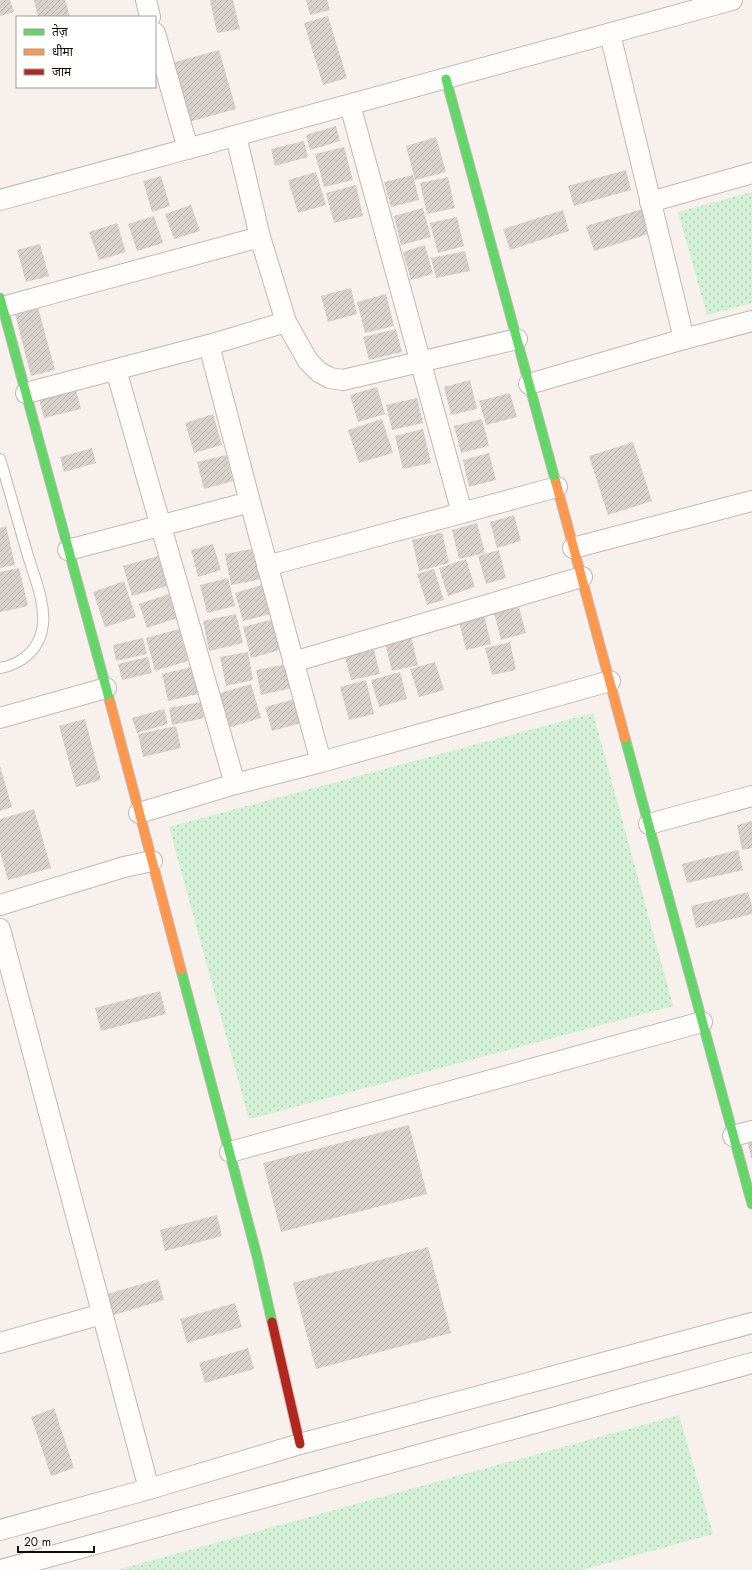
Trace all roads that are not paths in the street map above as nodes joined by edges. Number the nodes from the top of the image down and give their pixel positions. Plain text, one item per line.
1 (146, 0) edge
2 (732, 0) edge
3 (150, 16) edge
4 (610, 34) junction
5 (156, 37) edge
6 (446, 79) junction
7 (350, 105) junction
8 (236, 136) junction
9 (188, 149) junction
10 (752, 173) edge
11 (0, 200) edge
12 (650, 202) junction
13 (260, 237) junction
14 (1, 302) edge
15 (286, 322) junction
16 (752, 322) edge
17 (517, 339) junction
18 (684, 339) junction
19 (209, 345) junction
20 (421, 362) junction
21 (116, 370) junction
22 (529, 384) junction
23 (26, 393) junction
24 (0, 459) edge
25 (557, 487) junction
26 (752, 501) edge
27 (250, 502) junction
28 (462, 513) junction
29 (161, 525) junction
30 (574, 548) junction
31 (68, 550) junction
32 (267, 566) junction
33 (582, 577) junction
34 (293, 662) junction
35 (0, 668) edge
36 (610, 681) junction
37 (106, 688) junction
38 (0, 718) edge
39 (321, 762) junction
40 (235, 784) junction
41 (752, 796) edge
42 (139, 813) junction
43 (649, 824) junction
44 (152, 861) junction
45 (0, 905) edge
46 (0, 929) edge
47 (702, 1022) junction
48 (743, 1134) edge
49 (230, 1152) junction
50 (752, 1204) edge
51 (102, 1314) junction
52 (752, 1323) edge
53 (0, 1343) edge
54 (752, 1363) edge
55 (300, 1444) junction
56 (149, 1489) junction
57 (0, 1530) edge
58 (1, 1570) edge

1 - 3 street
2 - 4 street
4 - 6 street
4 - 12 street
5 - 9 street
6 - 7 street
6 - 17 street
7 - 8 street
7 - 20 street
8 - 9 street
8 - 13 street
9 - 11 street
10 - 12 street
12 - 18 street
13 - 14 street
13 - 15 street
14 - 23 street
15 - 19 street
15 - 20 street
16 - 18 street
17 - 20 street
17 - 22 street
18 - 22 street
19 - 21 street
19 - 27 street
20 - 28 street
21 - 23 street
21 - 29 street
22 - 25 street
23 - 31 street
24 - 35 lane
25 - 28 street
25 - 30 street
26 - 30 street
27 - 29 street
27 - 32 street
28 - 32 street
29 - 31 street
29 - 40 street
30 - 33 street
31 - 37 street
32 - 34 street
33 - 34 street
33 - 36 street
34 - 39 street
36 - 39 street
36 - 43 street
37 - 38 street
37 - 42 street
39 - 40 street
40 - 42 street
41 - 43 street
42 - 44 street
43 - 47 street
44 - 45 street
44 - 49 street
46 - 51 street
47 - 48 street
47 - 49 street
48 - 50 street
49 - 55 street
51 - 53 street
51 - 56 street
52 - 55 street
54 - 58 street
55 - 56 street
56 - 57 street

